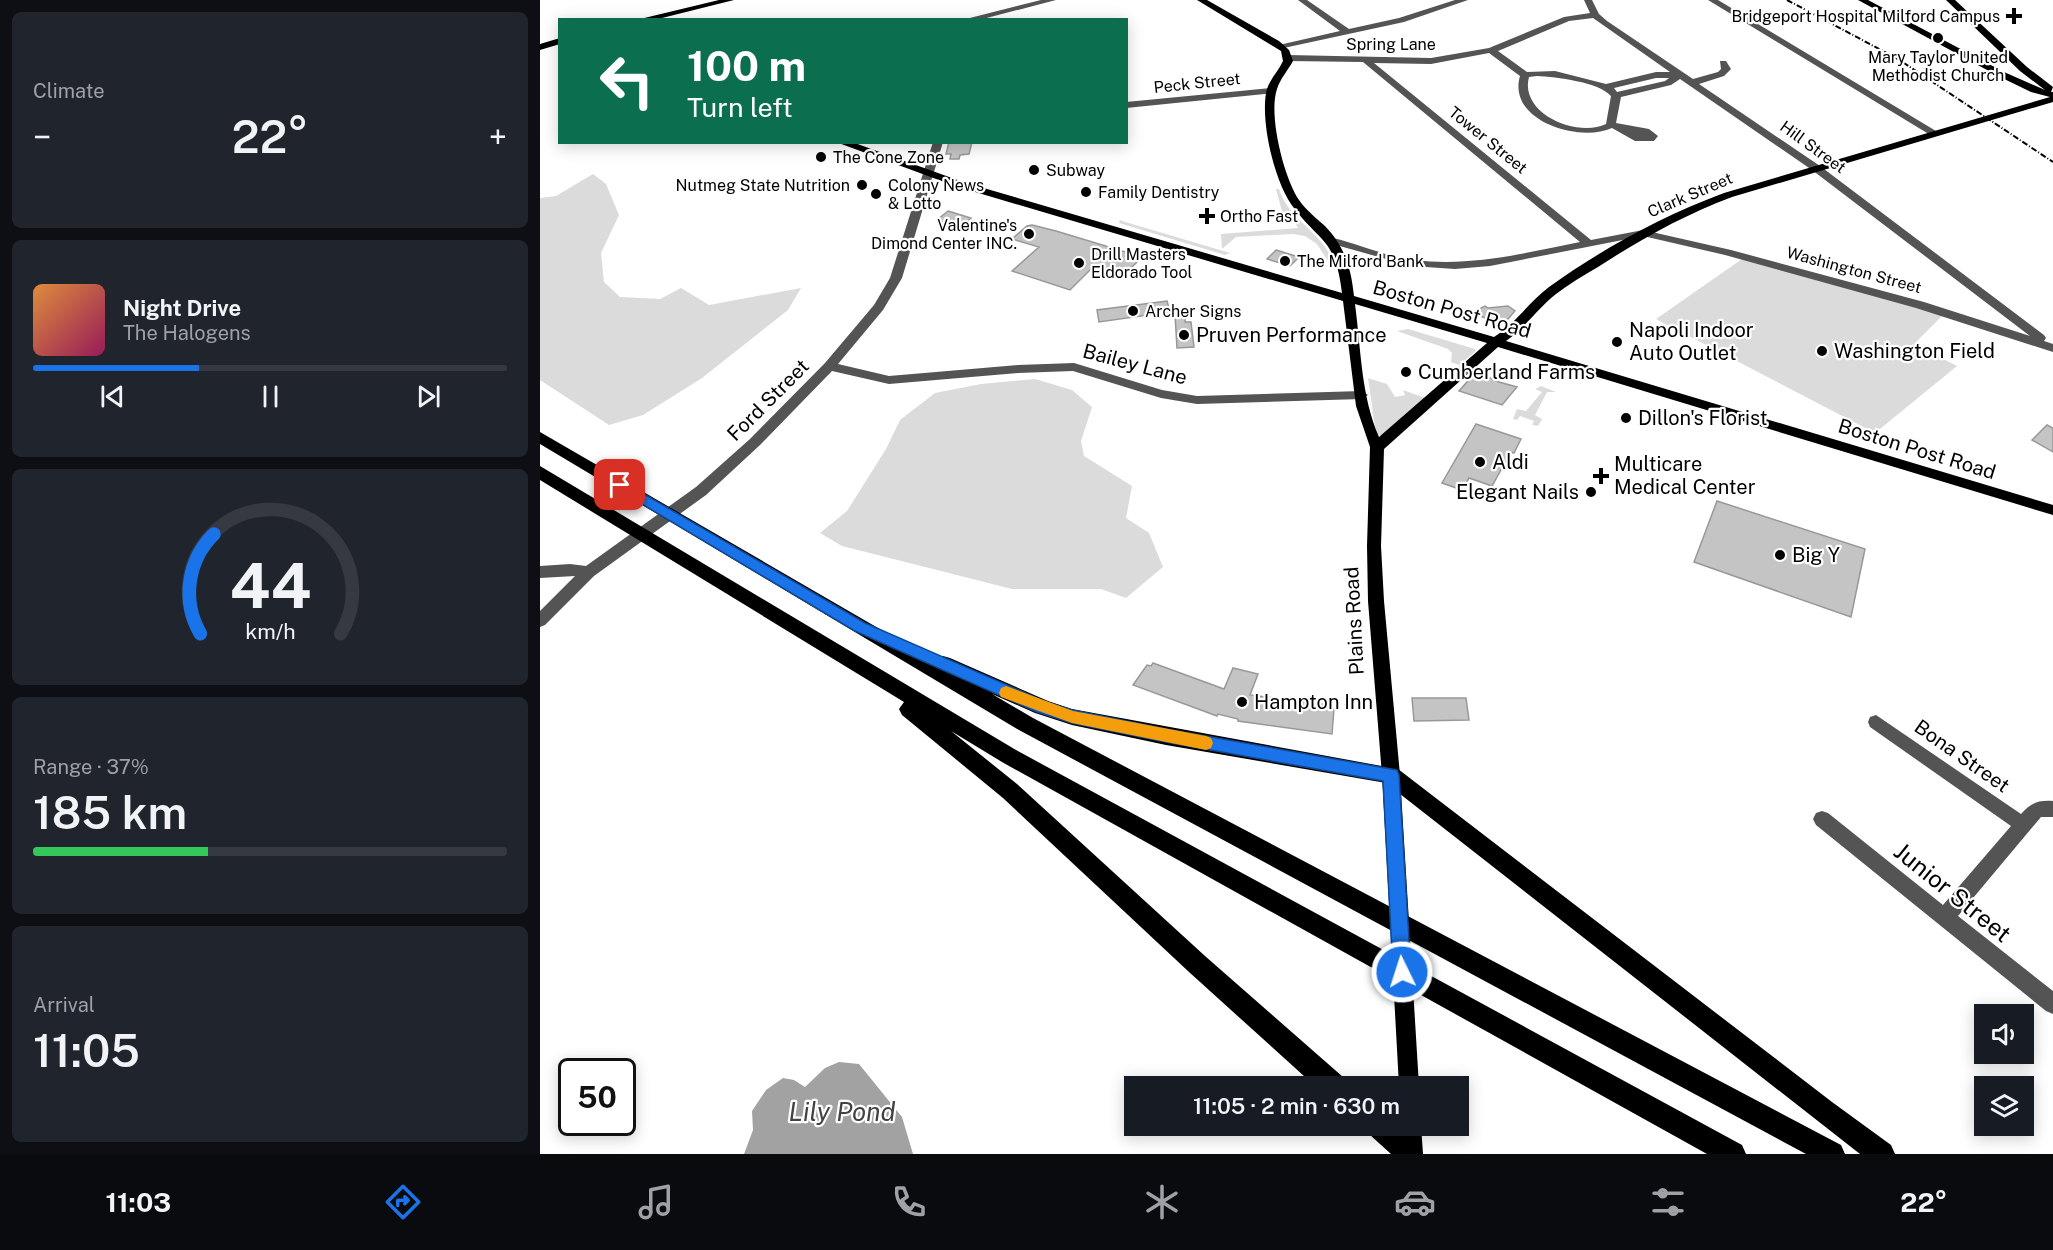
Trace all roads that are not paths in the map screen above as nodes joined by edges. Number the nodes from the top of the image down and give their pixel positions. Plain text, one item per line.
1 (730, 0) edge
2 (1052, 0) edge
3 (1201, 0) edge
4 (1302, 0) edge
5 (1464, 0) edge
6 (1588, 0) edge
7 (1712, 0) edge
8 (1862, 0) edge
9 (1950, 0) edge
10 (700, 7) edge
11 (1595, 15) junction
12 (649, 18) edge
13 (975, 18) edge
14 (1348, 33) junction
15 (558, 42) edge
16 (540, 47) edge
17 (1282, 47) junction
18 (1491, 50) junction
19 (1288, 58) junction
20 (1367, 61) junction
21 (1723, 63) dead end
22 (1525, 75) junction
23 (1680, 75) junction
24 (2034, 78) junction
25 (2016, 82) junction
26 (1691, 83) junction
27 (1606, 87) junction
28 (1271, 91) junction
29 (1616, 95) junction
30 (2053, 95) edge
31 (1128, 105) edge
32 (1936, 134) junction
33 (847, 144) edge
34 (937, 144) edge
35 (1816, 168) junction
36 (927, 173) junction
37 (1643, 233) junction
38 (1333, 241) junction
39 (1593, 243) junction
40 (1614, 252) junction
41 (1349, 300) junction
42 (2019, 323) junction
43 (2001, 330) junction
44 (1496, 342) junction
45 (2053, 347) edge
46 (829, 366) junction
47 (1362, 395) junction
48 (540, 437) edge
49 (1377, 447) junction
50 (540, 472) edge
51 (2053, 510) edge
52 (540, 572) edge
53 (589, 572) junction
54 (540, 621) edge
55 (860, 627) junction
56 (841, 656) junction
57 (1876, 722) dead end
58 (1391, 775) junction
59 (2053, 809) edge
60 (1821, 819) dead end
61 (2023, 825) junction
62 (1944, 918) junction
63 (2053, 1004) edge
64 (1323, 1076) edge
65 (1408, 1076) edge
66 (1391, 1136) edge
67 (1410, 1136) edge
68 (1411, 1154) edge
69 (1733, 1154) edge
70 (1832, 1154) edge
71 (1882, 1154) edge

1 - 10 main road
2 - 13 street
3 - 17 main road
4 - 14 street
5 - 14 street
6 - 11 street, Hill Street
7 - 32 street
8 - 25 main road
9 - 24 main road
10 - 12 main road
11 - 18 street, Spring Lane
11 - 23 street, Hill Street
14 - 17 street
15 - 16 main road
17 - 19 main road
18 - 20 street, Spring Lane
18 - 22 street
19 - 20 street, Spring Lane
19 - 28 main road
20 - 39 street, Tower Street
21 - 26 street
22 - 27 street
22 - 29 street
23 - 26 street, Hill Street
23 - 27 street
23 - 29 street
24 - 25 main road
24 - 30 main road
25 - 30 main road
26 - 35 street, Hill Street
27 - 29 street
28 - 31 street, Peck Street
28 - 38 main road
30 - 32 main road, Clark Street
32 - 35 main road, Clark Street
33 - 36 main road, Boston Post Road
34 - 36 street, Ford Street
35 - 37 main road, Clark Street
35 - 42 street, Hill Street
36 - 41 main road, Boston Post Road
36 - 46 street, Ford Street
37 - 39 street, Clark Street
37 - 40 main road
37 - 43 street, Washington Street
38 - 39 street, Clark Street
38 - 41 main road, Plains Road
39 - 40 street, Tower Street
40 - 44 main road
41 - 44 main road, Boston Post Road
41 - 47 main road, Plains Road
42 - 43 street
42 - 45 street, Hill Street
43 - 45 street, Washington Street
44 - 49 main road
44 - 51 main road, Boston Post Road
46 - 47 street, Bailey Lane
46 - 53 street, Ford Street
47 - 49 main road, Plains Road
48 - 55 highway
49 - 58 main road, Plains Road
50 - 56 highway
52 - 53 street
53 - 54 street, Ford Street
55 - 58 highway
55 - 70 highway
56 - 64 highway
56 - 69 highway
57 - 61 street, Bona Street
58 - 65 main road, Plains Road
58 - 71 highway
59 - 61 street
60 - 62 street, Junior Street
61 - 62 street
62 - 63 street, Junior Street
66 - 68 highway
67 - 68 main road

